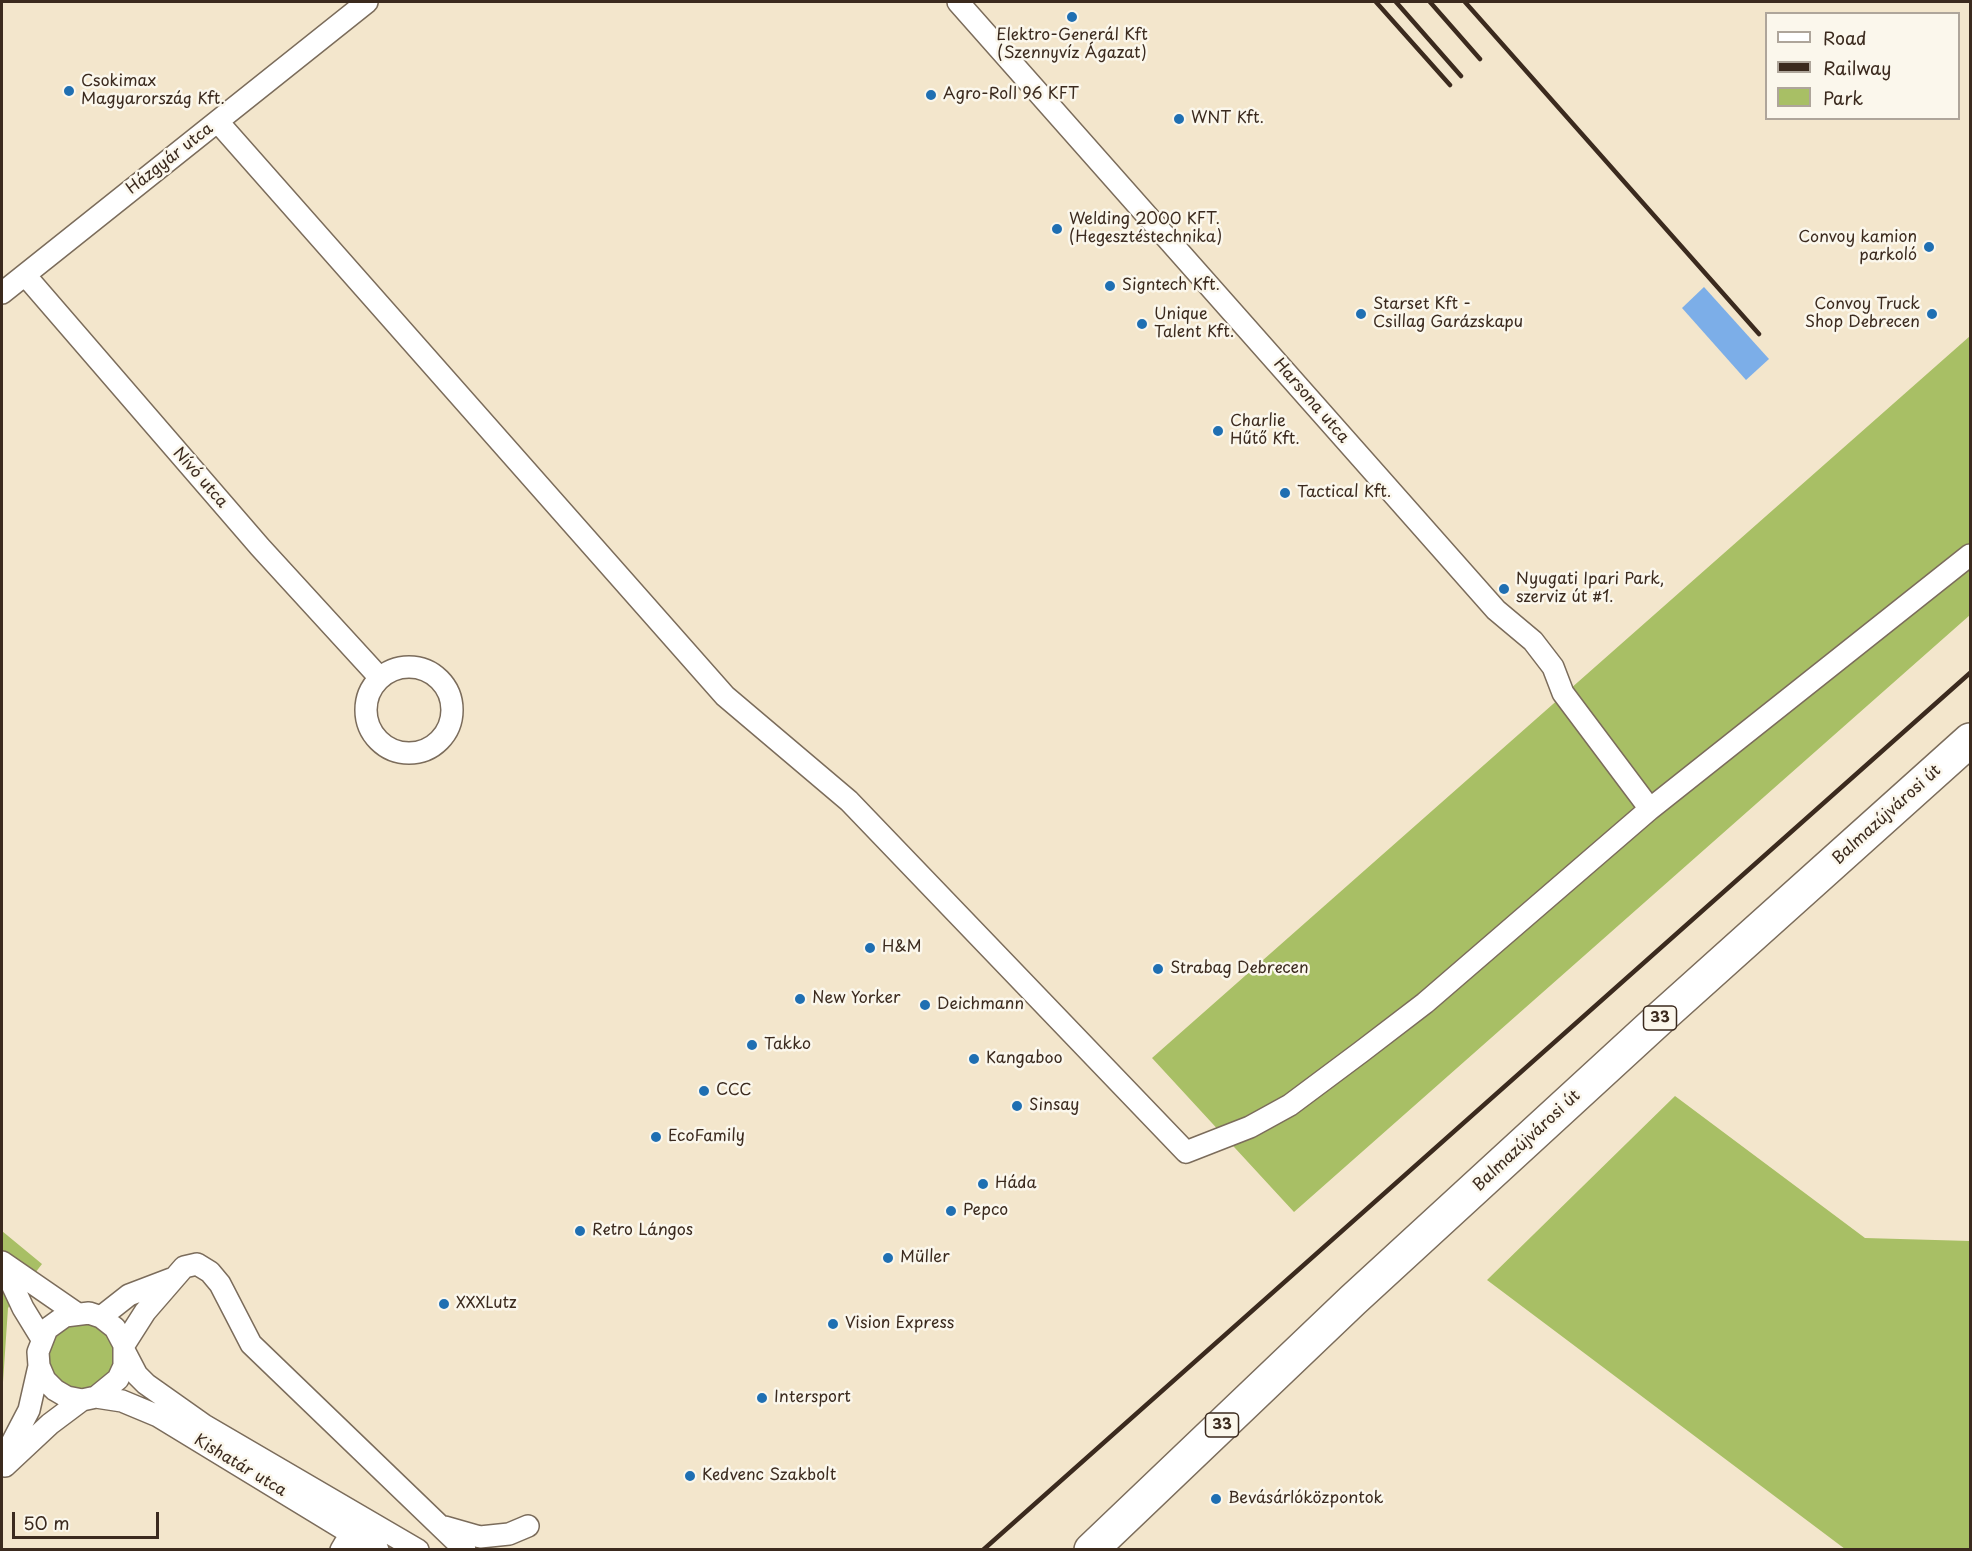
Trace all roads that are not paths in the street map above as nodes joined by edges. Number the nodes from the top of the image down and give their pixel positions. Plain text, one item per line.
1 (367, 2) edge
2 (958, 2) edge
3 (218, 122) junction
4 (25, 275) junction
5 (2, 293) edge
6 (1971, 555) edge
7 (380, 678) junction
8 (1971, 740) edge
9 (1650, 809) junction
10 (2, 1262) edge
11 (175, 1278) junction
12 (76, 1313) junction
13 (101, 1317) junction
14 (42, 1339) junction
15 (124, 1348) junction
16 (39, 1366) junction
17 (89, 1398) junction
18 (2, 1462) edge
19 (2, 1470) edge
20 (442, 1526) junction
21 (346, 1541) edge
22 (509, 1548) edge
23 (378, 1550) edge
24 (418, 1550) edge
25 (465, 1550) edge
26 (1091, 1550) edge

1 - 3 street, Házgyár utca
2 - 9 street, Harsona utca
3 - 4 street, Házgyár utca
3 - 9 street
4 - 5 street, Házgyár utca
4 - 7 street, Nívó utca
6 - 9 street
7 - 7 street
8 - 26 main road, Balmazújvárosi út / 33
10 - 12 street
10 - 14 street
11 - 13 street
11 - 15 street
11 - 20 street
12 - 13 street
12 - 14 street
13 - 15 street
14 - 16 street
15 - 17 street
15 - 24 street, Kishatár utca
16 - 17 street
16 - 18 street
17 - 19 street
17 - 21 street, Kishatár utca
20 - 22 street
20 - 25 street
21 - 23 street, Kishatár utca

